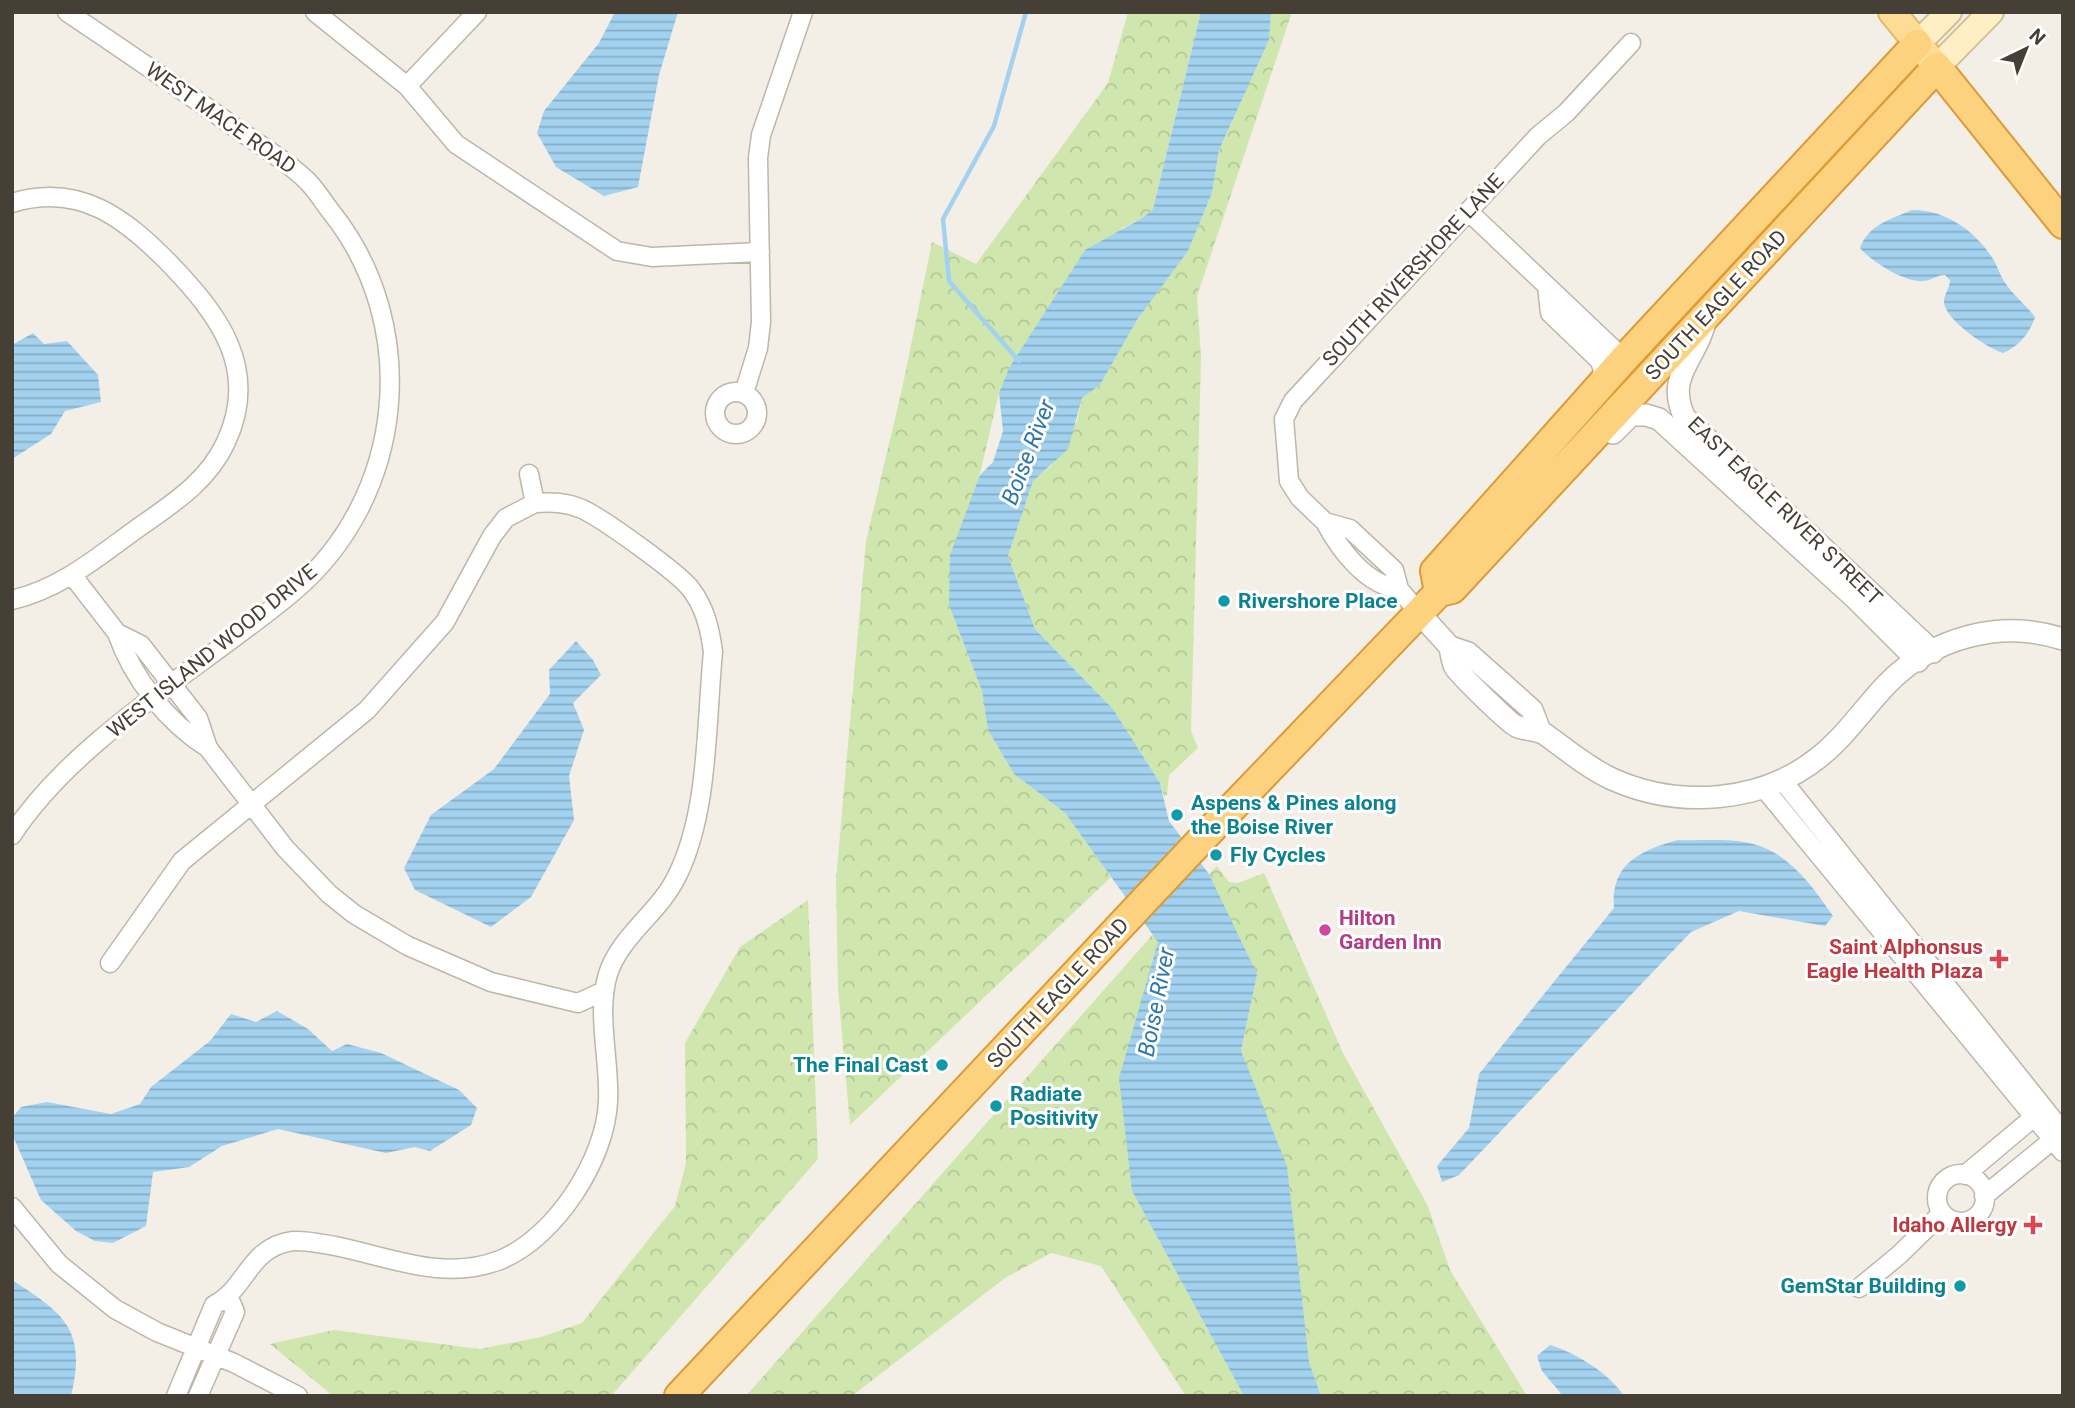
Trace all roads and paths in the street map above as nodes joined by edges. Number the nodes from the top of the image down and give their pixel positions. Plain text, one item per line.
1 (67, 12) edge
2 (315, 12) edge
3 (477, 12) edge
4 (803, 12) edge
5 (1892, 12) edge
6 (1949, 12) edge
7 (1991, 12) edge
8 (1631, 43) dead end
9 (1917, 44) junction
10 (1937, 67) junction
11 (407, 86) junction
12 (12, 203) edge
13 (1468, 211) junction
14 (2063, 224) edge
15 (354, 245) joint
16 (760, 252) junction
17 (1547, 286) junction
18 (1706, 317) junction
19 (1624, 359) junction
20 (1597, 390) junction
21 (744, 393) dead end
22 (1582, 447) junction
23 (529, 474) dead end
24 (535, 503) junction
25 (72, 575) junction
26 (1440, 592) junction
27 (12, 600) edge
28 (1420, 614) junction
29 (117, 633) junction
30 (2063, 639) edge
31 (1925, 656) junction
32 (173, 683) junction
33 (155, 698) junction
34 (208, 748) junction
35 (1773, 784) junction
36 (251, 804) junction
37 (12, 835) edge
38 (110, 963) dead end
39 (604, 991) junction
40 (2039, 1113) junction
41 (2060, 1139) edge
42 (1965, 1175) junction
43 (1984, 1196) junction
44 (12, 1207) edge
45 (1942, 1213) junction
46 (1859, 1288) dead end
47 (229, 1298) junction
48 (197, 1347) junction
49 (216, 1355) junction
50 (291, 1395) edge
51 (176, 1396) edge
52 (198, 1396) edge
53 (298, 1396) edge
54 (679, 1396) edge

1 - 15 street, WEST MACE ROAD
2 - 11 street
3 - 11 street
4 - 16 street
5 - 9 main road
6 - 9 main road, SOUTH EAGLE ROAD
7 - 10 main road, SOUTH EAGLE ROAD
8 - 13 street, SOUTH RIVERSHORE LANE
9 - 10 main road
9 - 19 highway, SOUTH EAGLE ROAD
10 - 14 highway
10 - 18 highway, SOUTH EAGLE ROAD
11 - 16 street
12 - 25 street
13 - 17 street
13 - 28 street, SOUTH RIVERSHORE LANE
15 - 32 street, WEST ISLAND WOOD DRIVE
16 - 21 street
17 - 19 street
17 - 20 street
18 - 22 highway, SOUTH EAGLE ROAD
18 - 31 street, EAST EAGLE RIVER STREET
19 - 20 highway, SOUTH EAGLE ROAD
19 - 22 highway
20 - 26 highway, SOUTH EAGLE ROAD
22 - 26 highway, SOUTH EAGLE ROAD
22 - 31 street, EAST EAGLE RIVER STREET
23 - 24 street
24 - 36 street
24 - 39 street
25 - 27 street
25 - 29 street
26 - 28 highway, SOUTH EAGLE ROAD
28 - 35 street
28 - 54 highway, SOUTH EAGLE ROAD
29 - 32 street
29 - 33 street
30 - 31 street
31 - 35 street
32 - 33 street, WEST ISLAND WOOD DRIVE
32 - 34 street
33 - 34 street
33 - 37 street, WEST ISLAND WOOD DRIVE
34 - 36 street
35 - 40 street
36 - 38 street
36 - 39 street
39 - 47 street
40 - 41 street
40 - 42 street
41 - 43 street
42 - 43 street
42 - 45 street
43 - 45 street
44 - 48 street
45 - 46 street
47 - 48 street
47 - 49 street
48 - 49 street
48 - 51 street
49 - 50 street
49 - 52 street
50 - 53 street

